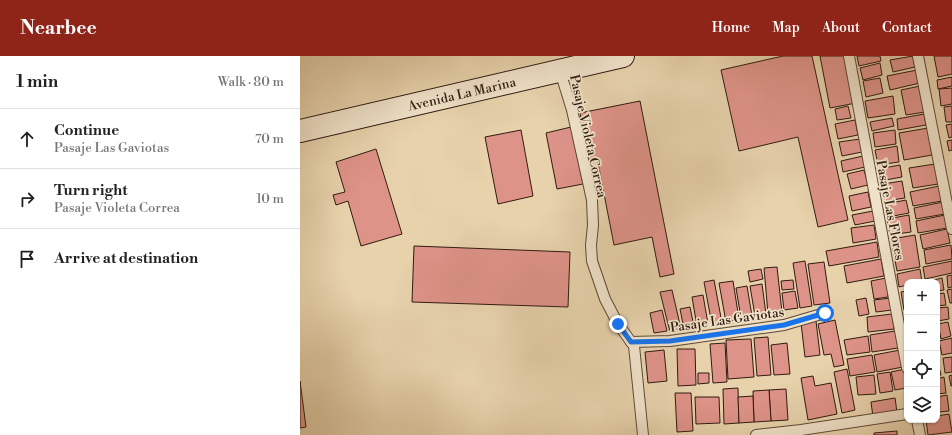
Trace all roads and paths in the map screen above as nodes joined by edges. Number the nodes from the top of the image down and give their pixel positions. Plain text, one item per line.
1 (622, 56) edge
2 (849, 56) edge
3 (918, 56) edge
4 (560, 71) junction
5 (300, 131) edge
6 (952, 229) edge
7 (825, 313) dead end
8 (631, 342) junction
9 (904, 352) edge
10 (904, 414) edge
11 (918, 423) edge
12 (643, 435) edge
13 (756, 435) edge
14 (920, 435) edge

1 - 4 main road, Avenida La Marina
2 - 9 lane, Pasaje Las Flores
3 - 6 lane
4 - 5 main road, Avenida La Marina
4 - 8 lane, Pasaje Violeta Correa
7 - 8 lane, Pasaje Las Gaviotas
8 - 12 lane, Pasaje Violeta Correa
10 - 13 lane
11 - 14 lane

